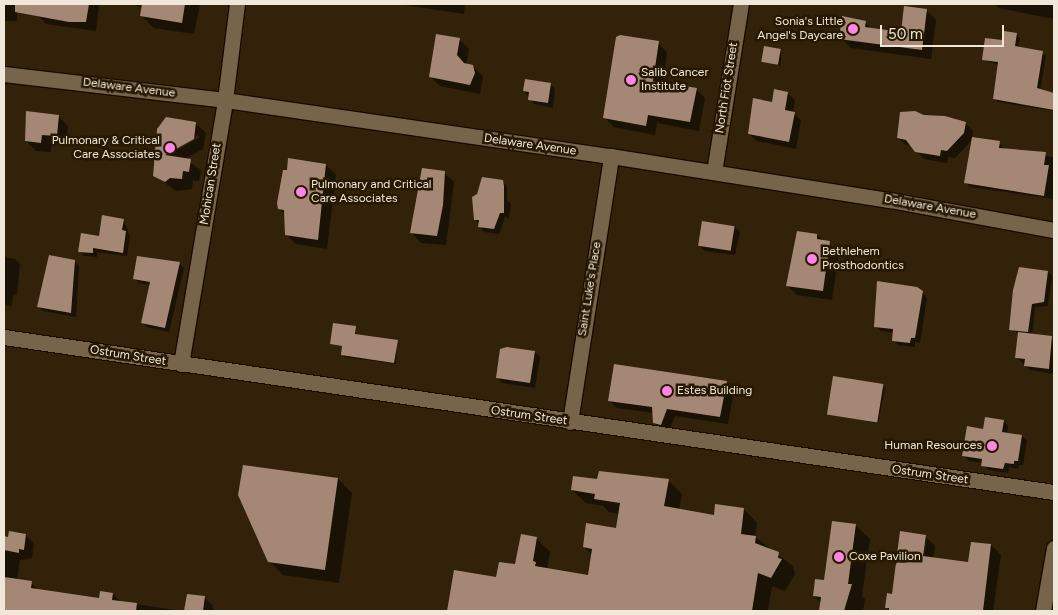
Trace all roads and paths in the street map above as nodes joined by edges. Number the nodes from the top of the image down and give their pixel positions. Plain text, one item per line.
1 (237, 4) edge
2 (740, 4) edge
3 (4, 74) edge
4 (225, 100) junction
5 (610, 156) junction
6 (714, 172) junction
7 (1054, 230) edge
8 (4, 337) edge
9 (181, 364) junction
10 (570, 422) junction
11 (1054, 492) edge
12 (1054, 548) edge
13 (1043, 611) edge

1 - 4 street, Mohican Street
2 - 6 street, North Fiot Street
3 - 4 street, Delaware Avenue
4 - 5 street, Delaware Avenue
4 - 9 street, Mohican Street
5 - 6 street, Delaware Avenue
5 - 10 street, Saint Luke's Place
6 - 7 street, Delaware Avenue
8 - 9 street, Ostrum Street
9 - 10 street, Ostrum Street
10 - 11 street, Ostrum Street
12 - 13 street

